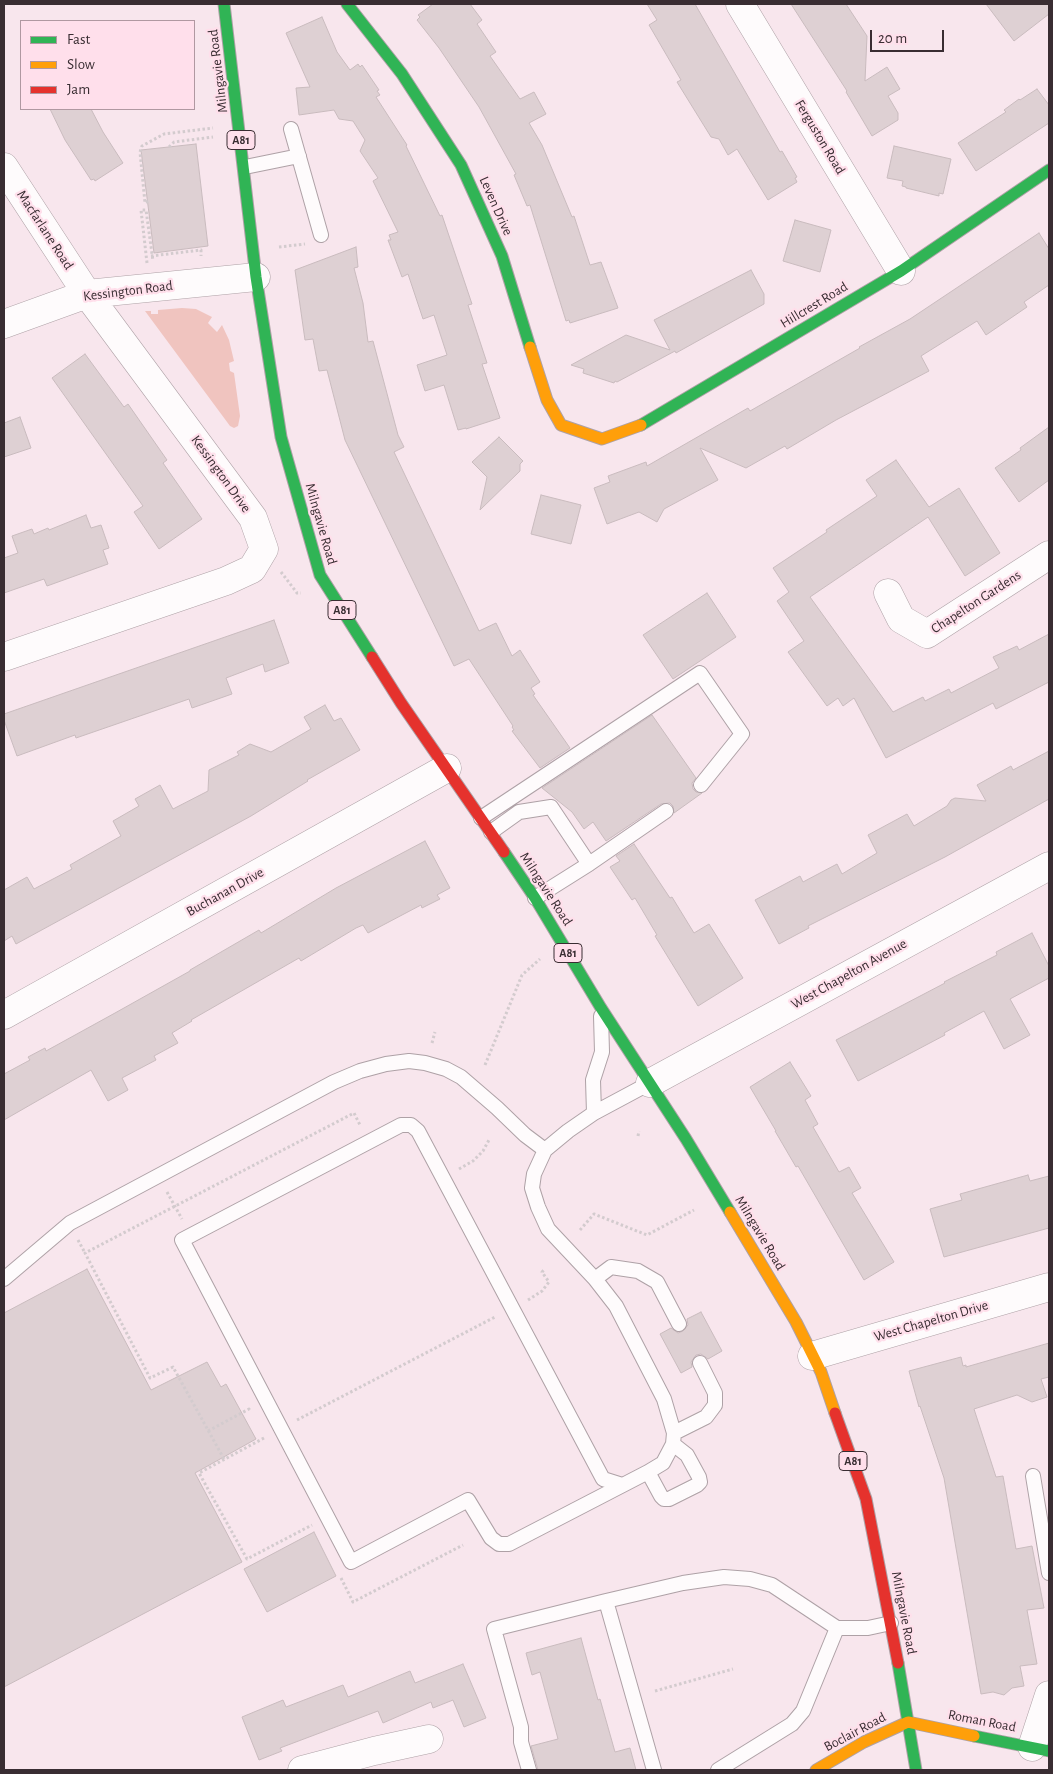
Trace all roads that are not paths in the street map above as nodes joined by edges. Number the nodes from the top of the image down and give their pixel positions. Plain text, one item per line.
1 (224, 4) edge
2 (347, 4) edge
3 (740, 4) edge
4 (291, 129) dead end
5 (299, 156) junction
6 (4, 167) edge
7 (244, 168) junction
8 (1049, 170) edge
9 (321, 235) dead end
10 (901, 271) junction
11 (256, 277) junction
12 (87, 294) junction
13 (4, 324) edge
14 (582, 433) joint
15 (1049, 555) edge
16 (888, 593) dead end
17 (4, 658) edge
18 (447, 768) junction
19 (701, 785) dead end
20 (666, 811) dead end
21 (481, 818) junction
22 (490, 832) junction
23 (589, 864) junction
24 (1049, 866) edge
25 (536, 898) junction
26 (601, 1008) junction
27 (4, 1015) edge
28 (650, 1083) junction
29 (594, 1114) junction
30 (545, 1150) junction
31 (4, 1279) edge
32 (595, 1279) junction
33 (1049, 1287) edge
34 (679, 1324) dead end
35 (812, 1356) junction
36 (700, 1363) dead end
37 (674, 1438) junction
38 (648, 1472) junction
39 (1033, 1476) dead end
40 (622, 1485) junction
41 (1049, 1573) edge
42 (606, 1601) junction
43 (891, 1623) junction
44 (837, 1628) junction
45 (1049, 1695) edge
46 (908, 1722) junction
47 (430, 1739) dead end
48 (1041, 1749) edge
49 (378, 1760) edge
50 (302, 1770) edge
51 (529, 1770) edge
52 (654, 1770) edge
53 (718, 1770) edge
54 (816, 1770) edge
55 (916, 1770) edge

1 - 7 main road, Milngavie Road / A81
2 - 14 main road, Leven Drive
3 - 10 street, Ferguston Road
4 - 5 lane
5 - 7 lane
5 - 9 lane
6 - 12 street, Macfarlane Road
7 - 11 main road, Milngavie Road / A81
8 - 10 main road, Hillcrest Road
10 - 14 main road, Hillcrest Road
11 - 12 street, Kessington Road
11 - 18 main road, Milngavie Road / A81
12 - 13 street, Kessington Road
12 - 17 street, Kessington Drive
15 - 16 street, Chapelton Gardens
18 - 21 main road, Milngavie Road / A81
18 - 27 street, Buchanan Drive
19 - 21 lane
20 - 23 lane
21 - 22 main road, Milngavie Road / A81
22 - 23 lane
22 - 25 main road, Milngavie Road / A81
23 - 25 lane
24 - 28 street, West Chapelton Avenue
25 - 26 main road, Milngavie Road / A81
26 - 28 main road, Milngavie Road / A81
26 - 29 lane
28 - 29 lane
28 - 35 main road, Milngavie Road / A81
29 - 30 lane
30 - 31 lane
30 - 32 lane
32 - 34 lane
32 - 37 lane
33 - 35 street, West Chapelton Drive
35 - 43 main road, Milngavie Road / A81
36 - 37 lane
37 - 38 lane
37 - 38 lane
38 - 40 lane
39 - 41 lane
40 - 40 lane
42 - 44 lane
42 - 51 lane
42 - 52 lane
43 - 44 lane
43 - 46 main road, Milngavie Road / A81
44 - 53 lane
45 - 48 street
46 - 48 main road, Roman Road
46 - 54 main road, Boclair Road
46 - 55 main road, Milngavie Road / A81
47 - 49 street
49 - 50 street

